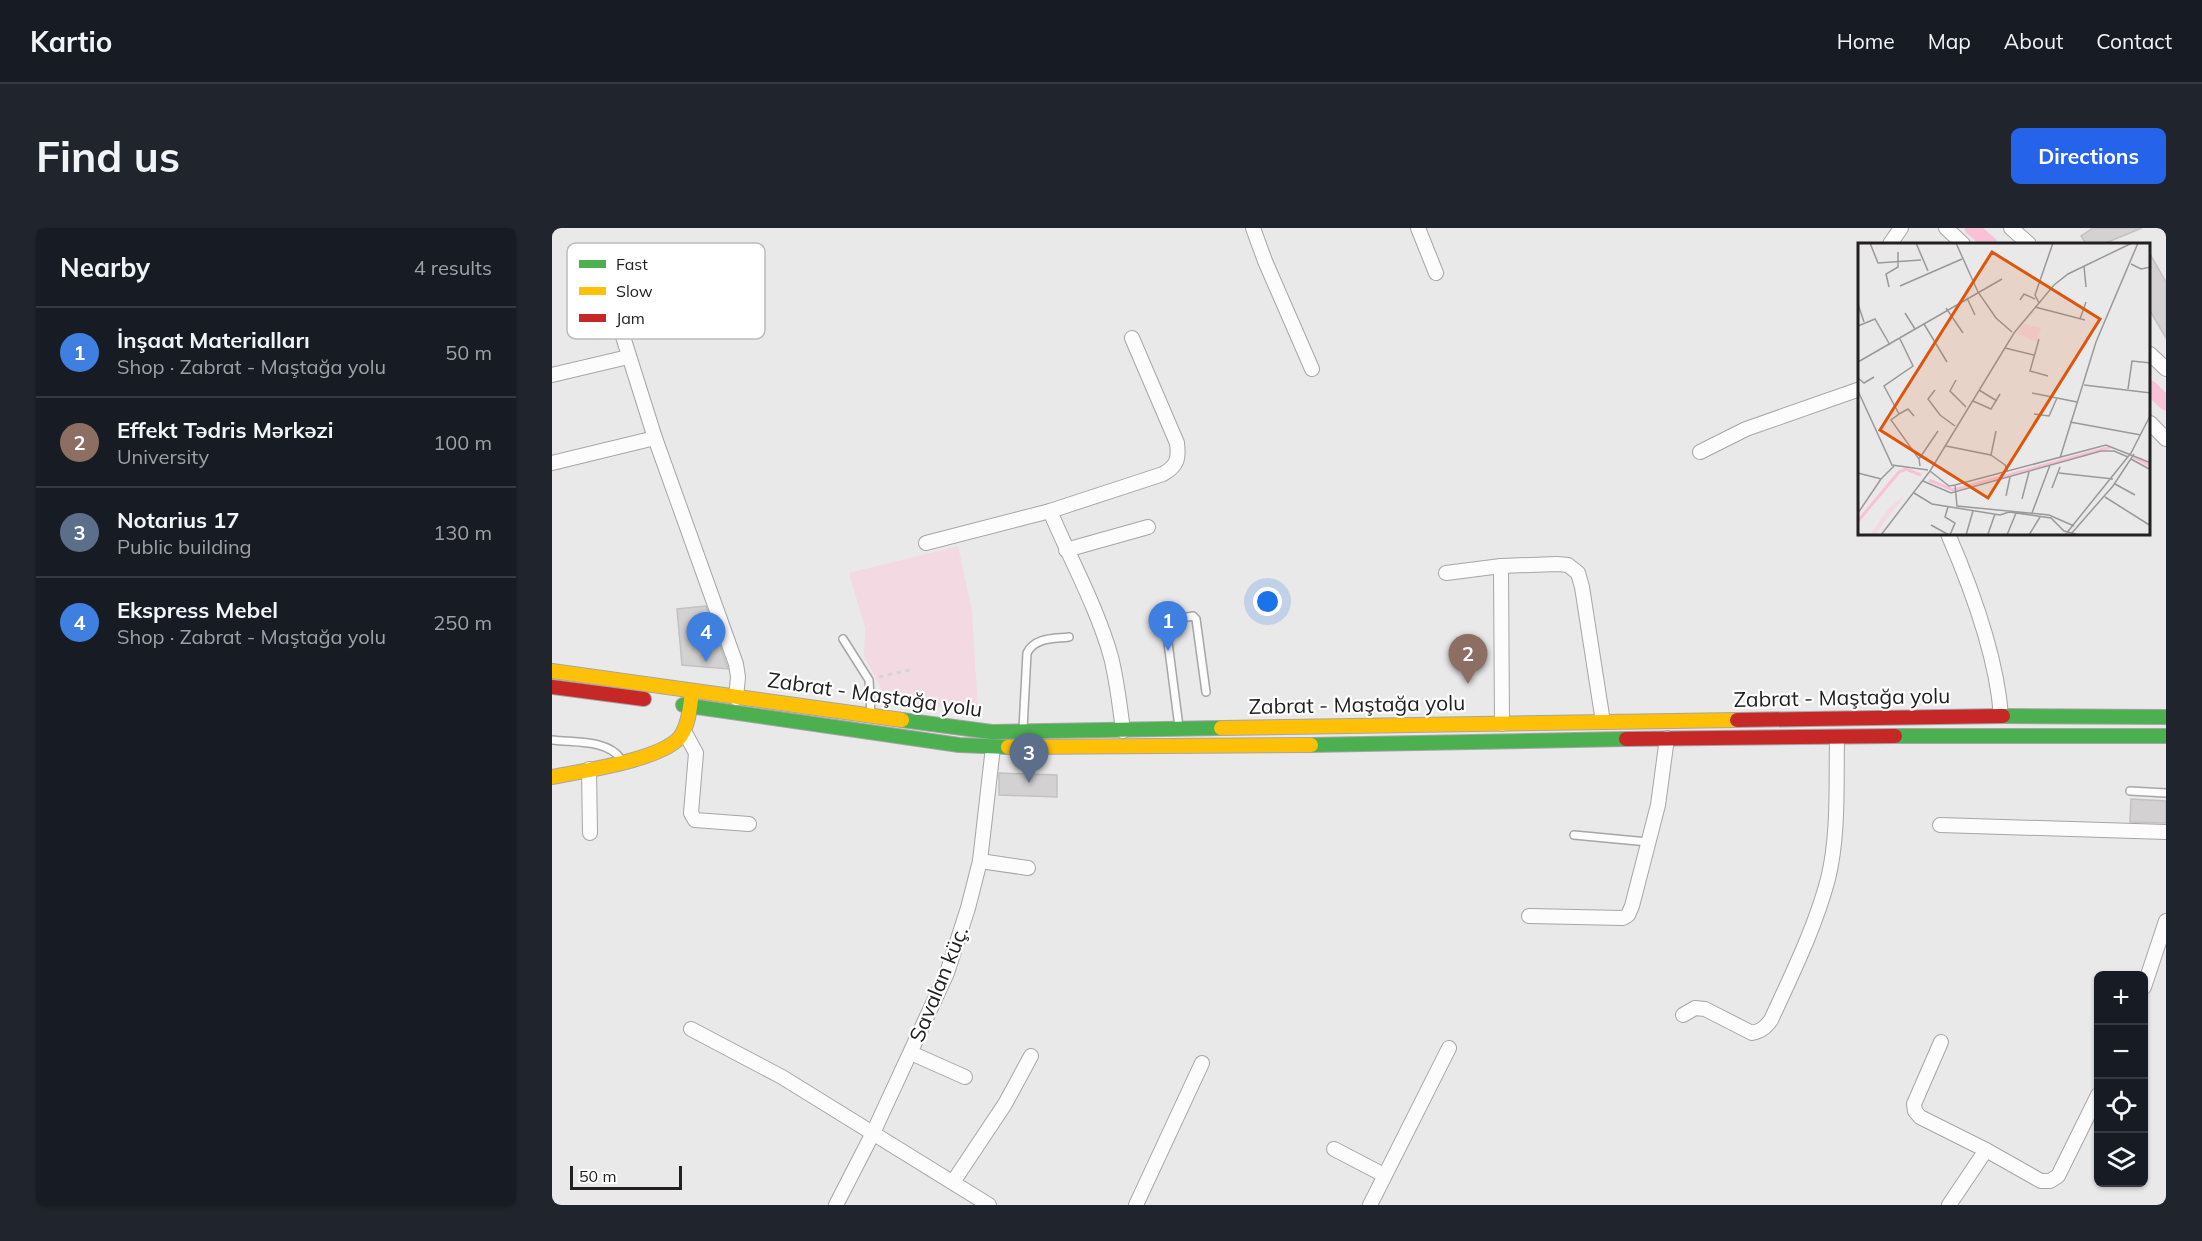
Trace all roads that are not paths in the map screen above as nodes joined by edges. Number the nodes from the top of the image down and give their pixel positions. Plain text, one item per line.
1 (1253, 228) edge
2 (1418, 228) edge
3 (1900, 228) edge
4 (1946, 228) edge
5 (2011, 228) edge
6 (1891, 243) edge
7 (1962, 243) edge
8 (2028, 243) edge
9 (1436, 273) dead end
10 (1132, 338) dead end
11 (623, 339) edge
12 (2151, 355) edge
13 (628, 357) junction
14 (1312, 369) dead end
15 (2166, 369) edge
16 (552, 375) edge
17 (1858, 390) edge
18 (2151, 424) edge
19 (655, 438) junction
20 (2166, 439) edge
21 (1700, 452) dead end
22 (552, 463) edge
23 (1050, 511) junction
24 (1148, 526) dead end
25 (1949, 536) edge
26 (926, 543) dead end
27 (1066, 550) junction
28 (1502, 566) junction
29 (1446, 573) dead end
30 (1069, 637) dead end
31 (843, 639) dead end
32 (552, 671) edge
33 (552, 687) edge
34 (692, 692) junction
35 (1206, 692) dead end
36 (736, 698) junction
37 (690, 706) junction
38 (871, 716) junction
39 (2001, 716) junction
40 (2166, 717) edge
41 (1602, 722) junction
42 (1502, 724) junction
43 (1179, 729) junction
44 (1123, 730) junction
45 (684, 731) junction
46 (1023, 732) junction
47 (2166, 736) edge
48 (1837, 737) junction
49 (1667, 738) junction
50 (552, 741) edge
51 (993, 747) junction
52 (623, 761) junction
53 (589, 769) junction
54 (552, 777) edge
55 (2130, 790) dead end
56 (2166, 793) edge
57 (750, 824) dead end
58 (1940, 825) dead end
59 (2166, 832) edge
60 (590, 833) dead end
61 (1574, 835) dead end
62 (1648, 842) junction
63 (980, 861) junction
64 (1028, 868) dead end
65 (1529, 915) dead end
66 (2166, 921) edge
67 (2148, 975) edge
68 (1683, 1015) dead end
69 (691, 1029) dead end
70 (1941, 1042) dead end
71 (1449, 1048) dead end
72 (911, 1053) junction
73 (1031, 1056) dead end
74 (1202, 1063) dead end
75 (965, 1077) dead end
76 (2094, 1103) edge
77 (873, 1133) junction
78 (1334, 1149) dead end
79 (1986, 1150) junction
80 (1384, 1175) junction
81 (953, 1182) junction
82 (987, 1204) edge
83 (836, 1205) edge
84 (1136, 1205) edge
85 (1370, 1205) edge
86 (1949, 1205) edge

1 - 14 street
2 - 9 street
3 - 6 street
4 - 7 street
5 - 8 street
10 - 23 street
11 - 13 street
12 - 15 street
13 - 16 street
13 - 19 street
17 - 21 street
18 - 20 street
19 - 22 street
19 - 36 street
23 - 26 street
23 - 27 street
24 - 27 street
25 - 39 street
27 - 44 street
28 - 29 street
28 - 41 street
28 - 42 street
30 - 46 lane
31 - 38 lane
32 - 34 main road, Zabrat - Maştağa yolu
33 - 37 main road
34 - 36 main road, Zabrat - Maştağa yolu
34 - 37 main road
35 - 43 lane
36 - 38 main road, Zabrat - Maştağa yolu
37 - 45 main road
37 - 51 main road
38 - 46 main road, Zabrat - Maştağa yolu
39 - 40 main road, Zabrat - Maştağa yolu
39 - 41 main road, Zabrat - Maştağa yolu
41 - 42 main road, Zabrat - Maştağa yolu
42 - 43 main road, Zabrat - Maştağa yolu
43 - 44 main road, Zabrat - Maştağa yolu
44 - 46 main road, Zabrat - Maştağa yolu
45 - 52 main road
45 - 57 street
47 - 48 main road
48 - 49 main road
48 - 68 street
49 - 51 main road
49 - 62 street
50 - 52 lane
51 - 63 street, Savalan küç.
52 - 53 main road
53 - 54 main road
53 - 60 street
55 - 56 lane
58 - 59 street
61 - 62 lane
62 - 65 street
63 - 64 street
63 - 72 street, Savalan küç.
66 - 67 street
69 - 77 street
70 - 79 street
71 - 80 street
72 - 75 street
72 - 77 street, Savalan küç.
73 - 81 street
74 - 84 street
76 - 79 street
77 - 81 street
77 - 83 street, Savalan küç.
78 - 80 street
79 - 86 street
80 - 85 street
81 - 82 street

